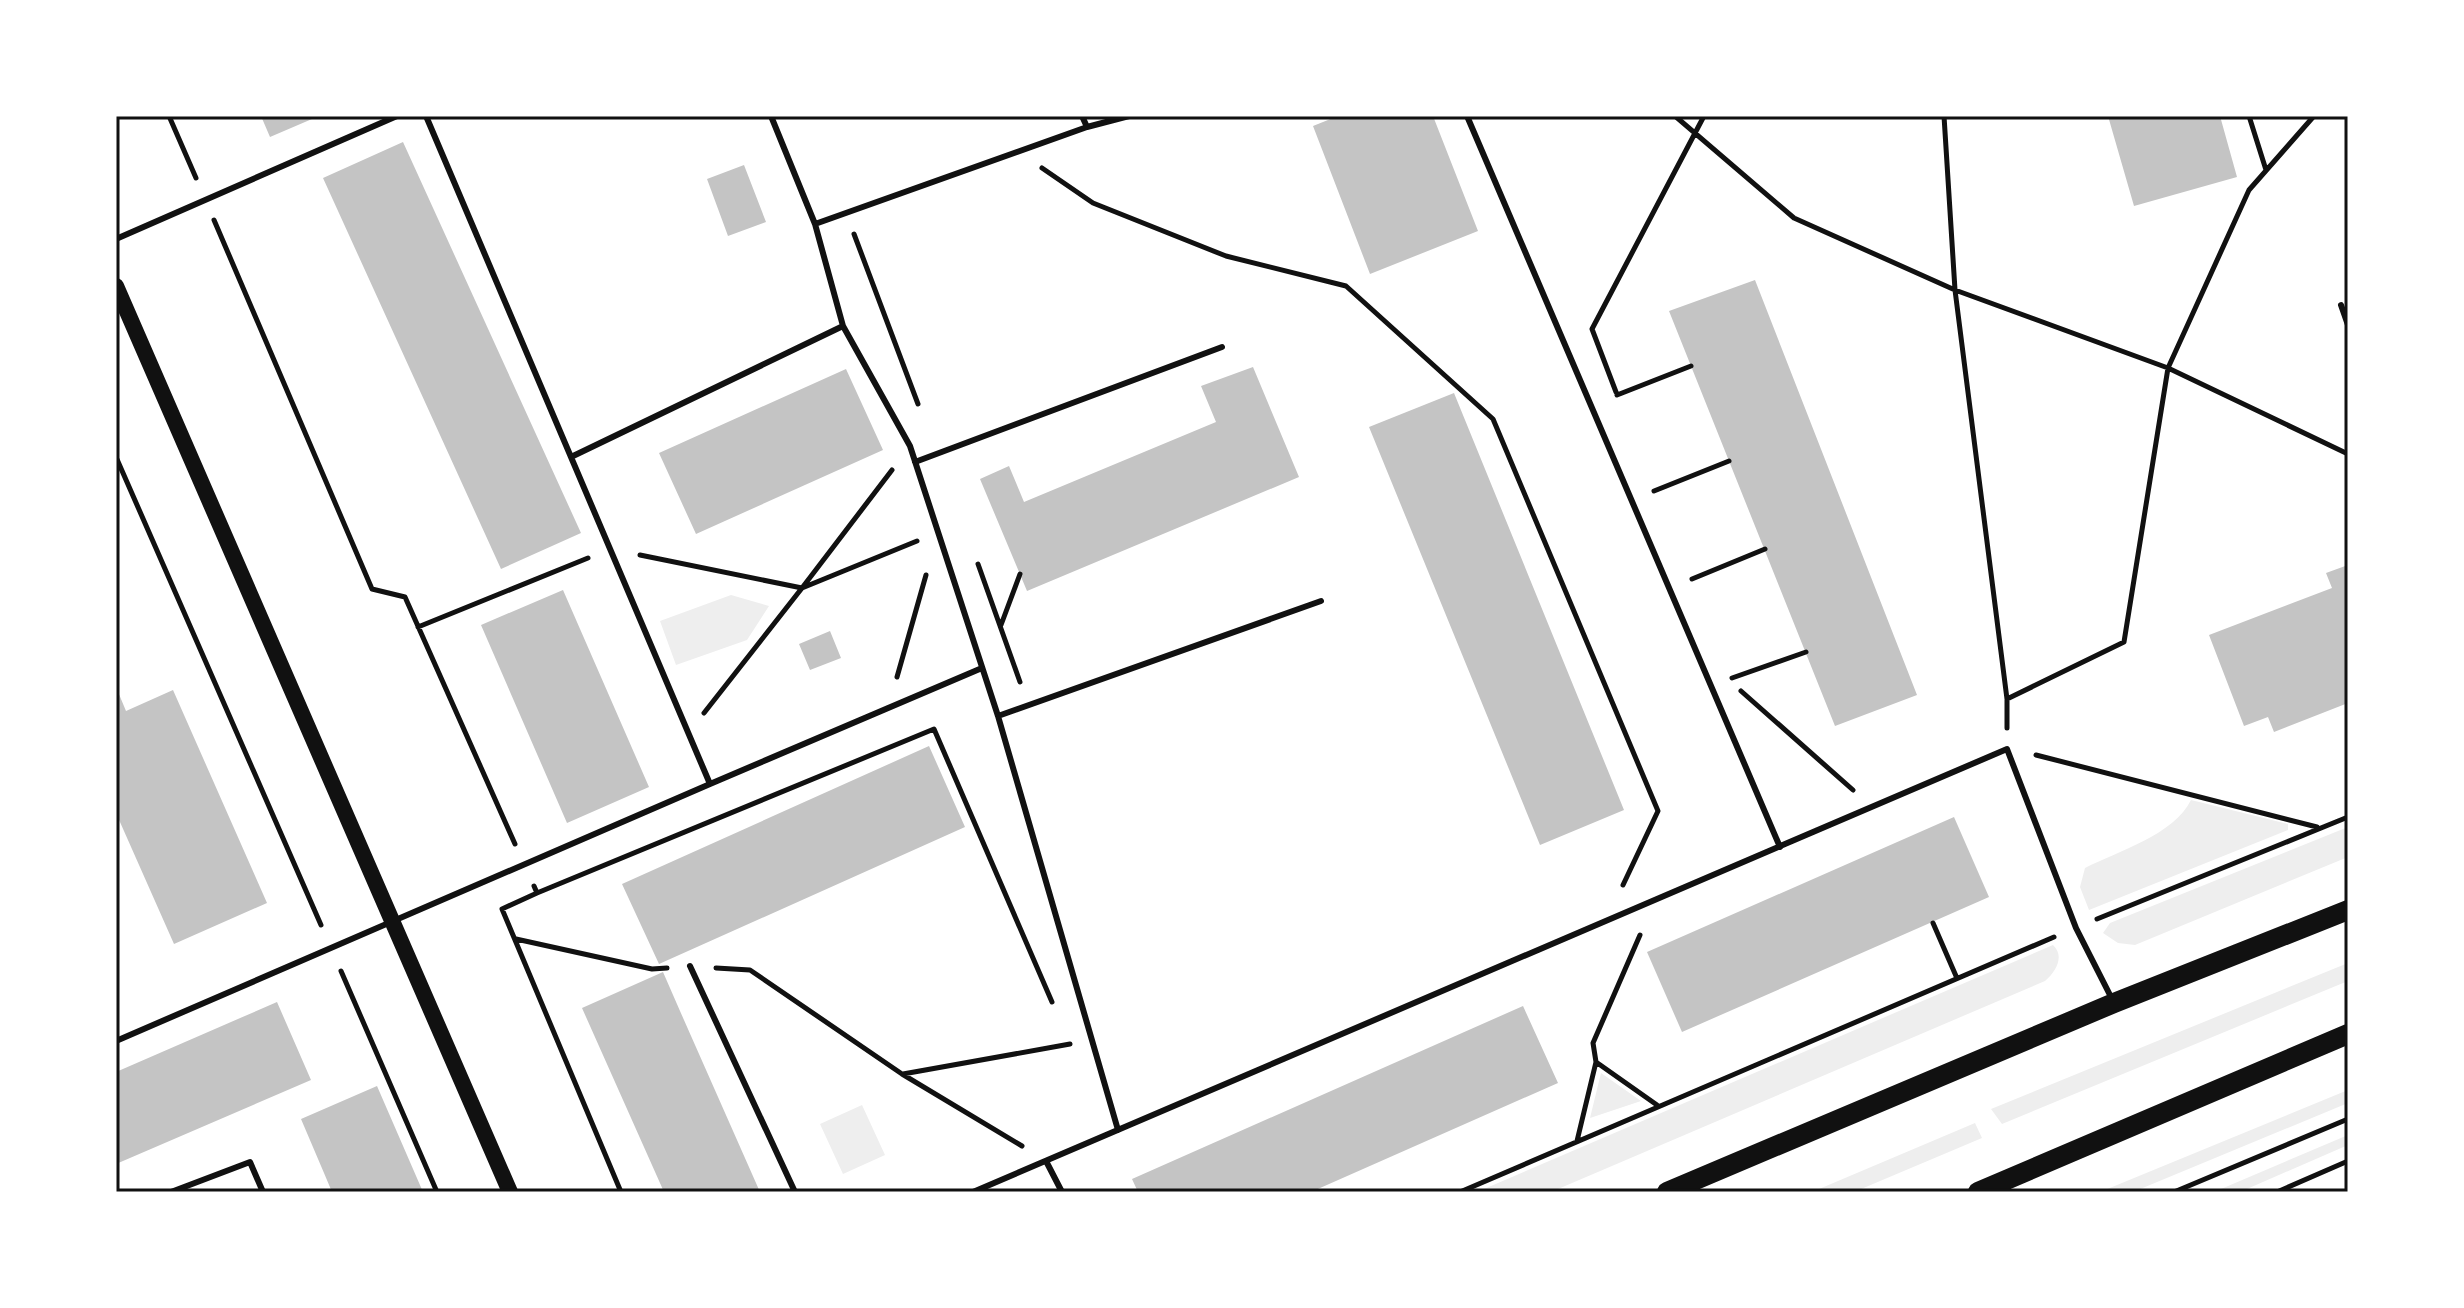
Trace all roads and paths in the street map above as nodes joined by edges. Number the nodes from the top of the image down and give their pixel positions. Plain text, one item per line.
1 (169, 116) edge
2 (397, 116) edge
3 (426, 116) edge
4 (771, 116) edge
5 (1082, 116) edge
6 (1129, 116) edge
7 (1467, 116) edge
8 (1675, 116) edge
9 (1704, 116) edge
10 (1944, 116) edge
11 (2249, 116) edge
12 (2314, 116) edge
13 (1087, 127) junction
14 (1695, 134) junction
15 (1018, 152) junction
16 (2266, 170) junction
17 (205, 199) junction
18 (815, 224) junction
19 (116, 239) edge
20 (116, 286) edge
21 (1955, 290) junction
22 (2341, 305) dead end
23 (2348, 325) edge
24 (843, 326) junction
25 (1222, 347) dead end
26 (1691, 366) dead end
27 (2168, 368) junction
28 (1617, 395) junction
29 (1622, 408) dead end
30 (910, 446) junction
31 (2348, 454) edge
32 (116, 457) edge
33 (571, 457) junction
34 (1729, 461) dead end
35 (915, 462) junction
36 (1648, 477) dead end
37 (1653, 491) junction
38 (1658, 504) dead end
39 (937, 533) junction
40 (610, 549) junction
41 (1765, 549) dead end
42 (1685, 567) dead end
43 (1020, 574) dead end
44 (1691, 580) junction
45 (802, 588) junction
46 (1696, 594) dead end
47 (1321, 601) dead end
48 (1001, 625) dead end
49 (418, 627) junction
50 (1806, 652) dead end
51 (982, 668) junction
52 (2007, 699) junction
53 (888, 708) junction
54 (998, 716) junction
55 (689, 732) junction
56 (2007, 749) junction
57 (710, 784) junction
58 (1872, 807) junction
59 (2348, 817) edge
60 (2319, 828) junction
61 (1780, 847) junction
62 (523, 863) junction
63 (537, 893) junction
64 (2348, 910) edge
65 (1607, 920) junction
66 (393, 921) junction
67 (1933, 923) dead end
68 (2076, 928) junction
69 (1652, 930) dead end
70 (515, 939) junction
71 (332, 949) junction
72 (690, 966) junction
73 (1956, 976) junction
74 (2114, 1003) junction
75 (1058, 1015) dead end
76 (1064, 1030) dead end
77 (2348, 1034) edge
78 (1089, 1040) junction
79 (116, 1041) edge
80 (1070, 1044) junction
81 (1596, 1062) junction
82 (902, 1074) junction
83 (1658, 1106) junction
84 (2348, 1119) edge
85 (1118, 1130) junction
86 (1577, 1141) junction
87 (1046, 1161) junction
88 (2348, 1161) edge
89 (171, 1192) edge
90 (263, 1192) edge
91 (437, 1192) edge
92 (510, 1192) edge
93 (621, 1192) edge
94 (795, 1192) edge
95 (973, 1192) edge
96 (1062, 1192) edge
97 (1460, 1192) edge
98 (1667, 1192) edge
99 (1978, 1192) edge
100 (2174, 1192) edge
101 (2277, 1192) edge

1 - 17 path
2 - 17 lane
3 - 33 lane
4 - 18 lane
5 - 13 lane
6 - 13 lane
7 - 61 lane
8 - 14 path
9 - 14 path
10 - 21 path
11 - 16 path
12 - 16 path
13 - 15 lane
14 - 21 path
14 - 28 path
15 - 18 lane
15 - 65 path
16 - 27 path
17 - 19 lane
17 - 49 path
18 - 24 lane
20 - 66 main road
21 - 27 path
21 - 52 path
22 - 23 lane
24 - 30 lane
24 - 33 lane
25 - 35 lane
26 - 28 path
27 - 31 path
27 - 52 path
28 - 29 path
30 - 35 lane
30 - 45 path
32 - 71 path
33 - 40 lane
34 - 37 path
35 - 39 lane
36 - 37 path
37 - 38 path
39 - 45 path
39 - 51 lane
39 - 53 path
40 - 45 path
40 - 49 path
40 - 55 lane
41 - 44 path
42 - 44 path
43 - 48 path
44 - 46 path
45 - 55 path
47 - 54 lane
49 - 62 path
50 - 58 path
51 - 53 lane
51 - 54 lane
52 - 56 path
53 - 57 lane
54 - 78 lane
55 - 57 lane
56 - 58 lane
56 - 60 path
56 - 68 lane
57 - 62 lane
58 - 61 lane
59 - 60 path
60 - 68 path
61 - 65 lane
62 - 63 path
62 - 66 lane
63 - 70 path
63 - 75 path
64 - 74 main road
65 - 85 lane
66 - 71 lane
66 - 92 main road
67 - 73 path
68 - 73 path
68 - 74 lane
69 - 81 path
70 - 72 path
70 - 93 path
71 - 79 lane
71 - 91 path
72 - 82 path
72 - 94 lane
73 - 83 path
74 - 98 main road
76 - 80 path
77 - 99 main road
78 - 80 path
78 - 85 lane
80 - 82 path
81 - 83 path
81 - 86 path
82 - 87 path
83 - 86 path
84 - 100 path
85 - 87 lane
86 - 97 path
87 - 95 lane
87 - 96 lane
88 - 101 path
89 - 90 lane

